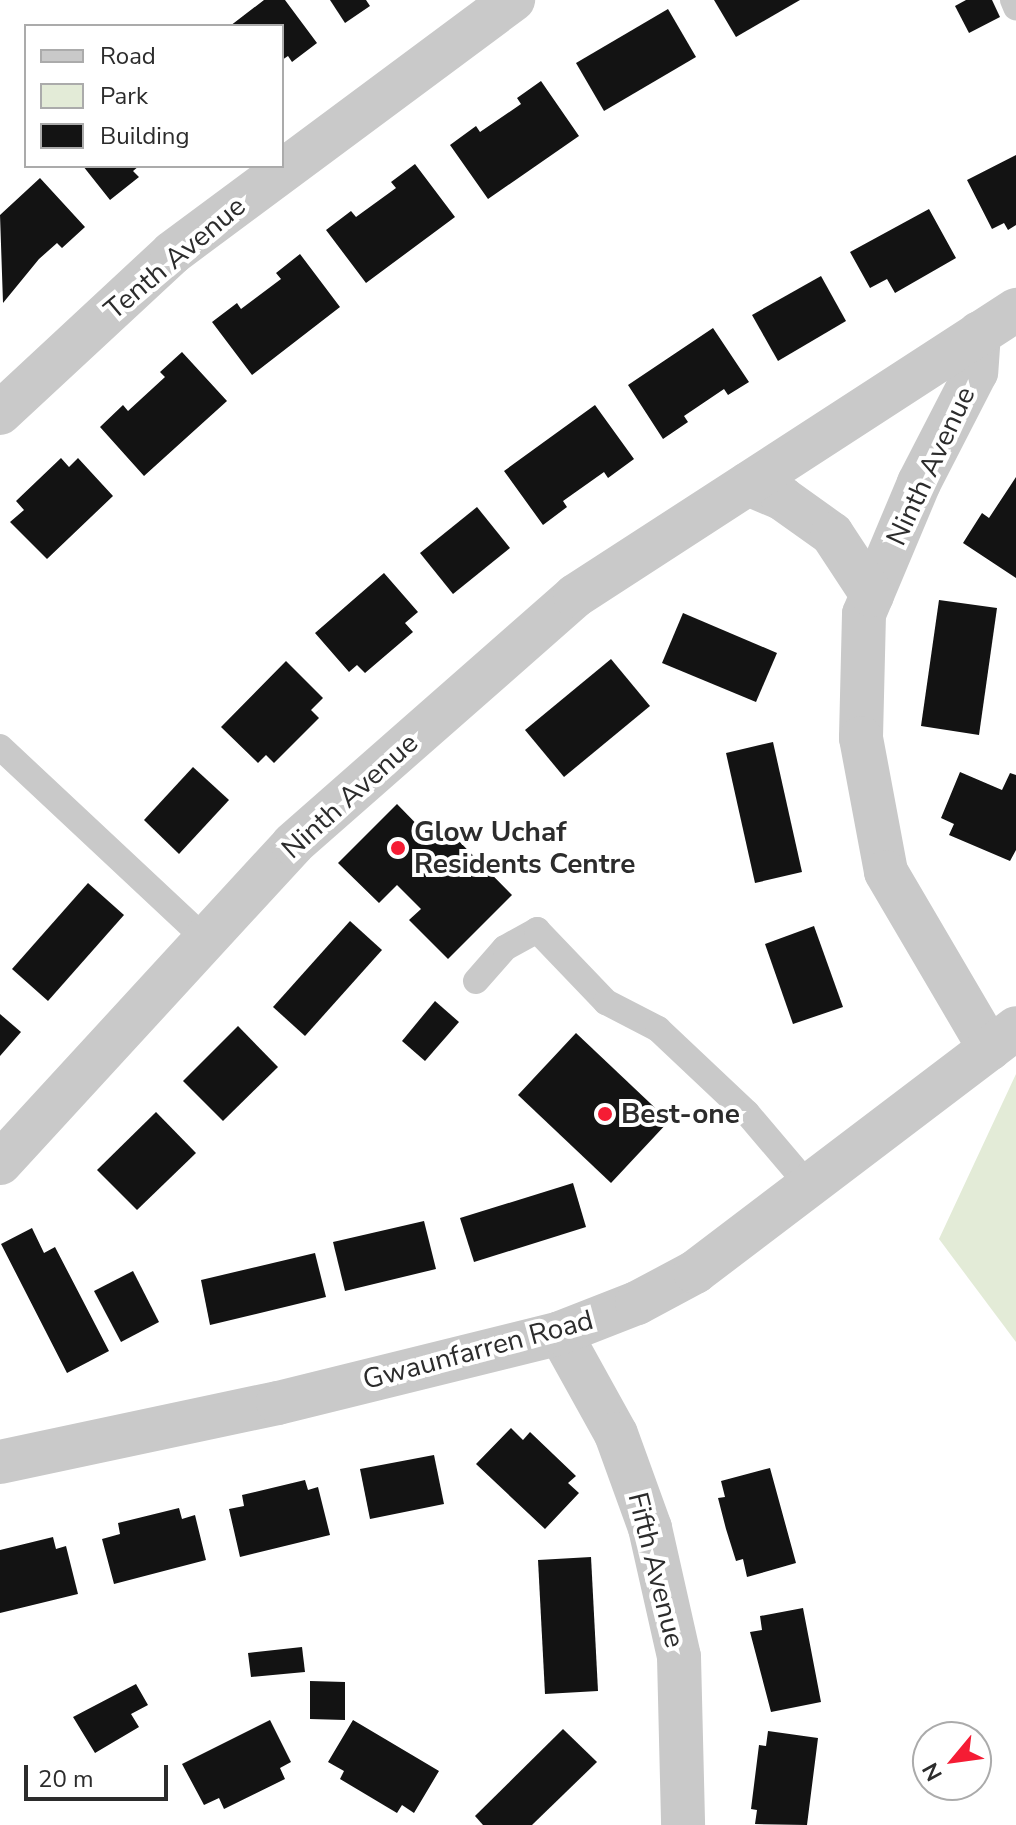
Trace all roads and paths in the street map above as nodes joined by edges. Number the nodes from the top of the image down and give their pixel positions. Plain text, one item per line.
1 (513, 0) edge
2 (1013, 0) edge
3 (1016, 7) edge
4 (1016, 310) edge
5 (979, 333) junction
6 (0, 413) edge
7 (748, 484) junction
8 (872, 595) junction
9 (0, 747) edge
10 (205, 939) junction
11 (476, 981) dead end
12 (1003, 1038) edge
13 (0, 1163) edge
14 (809, 1186) junction
15 (560, 1333) junction
16 (0, 1462) edge
17 (683, 1825) edge

1 - 6 street, Tenth Avenue
2 - 3 lane
4 - 5 street, Ninth Avenue
5 - 7 street, Ninth Avenue
5 - 8 street, Ninth Avenue
7 - 8 street, Ninth Avenue
7 - 10 street, Ninth Avenue
8 - 12 street, Ninth Avenue
9 - 10 lane
10 - 13 street, Ninth Avenue
11 - 14 lane
12 - 14 street, Gwaunfarren Road
14 - 15 street, Gwaunfarren Road
15 - 16 street, Gwaunfarren Road
15 - 17 street, Fifth Avenue

